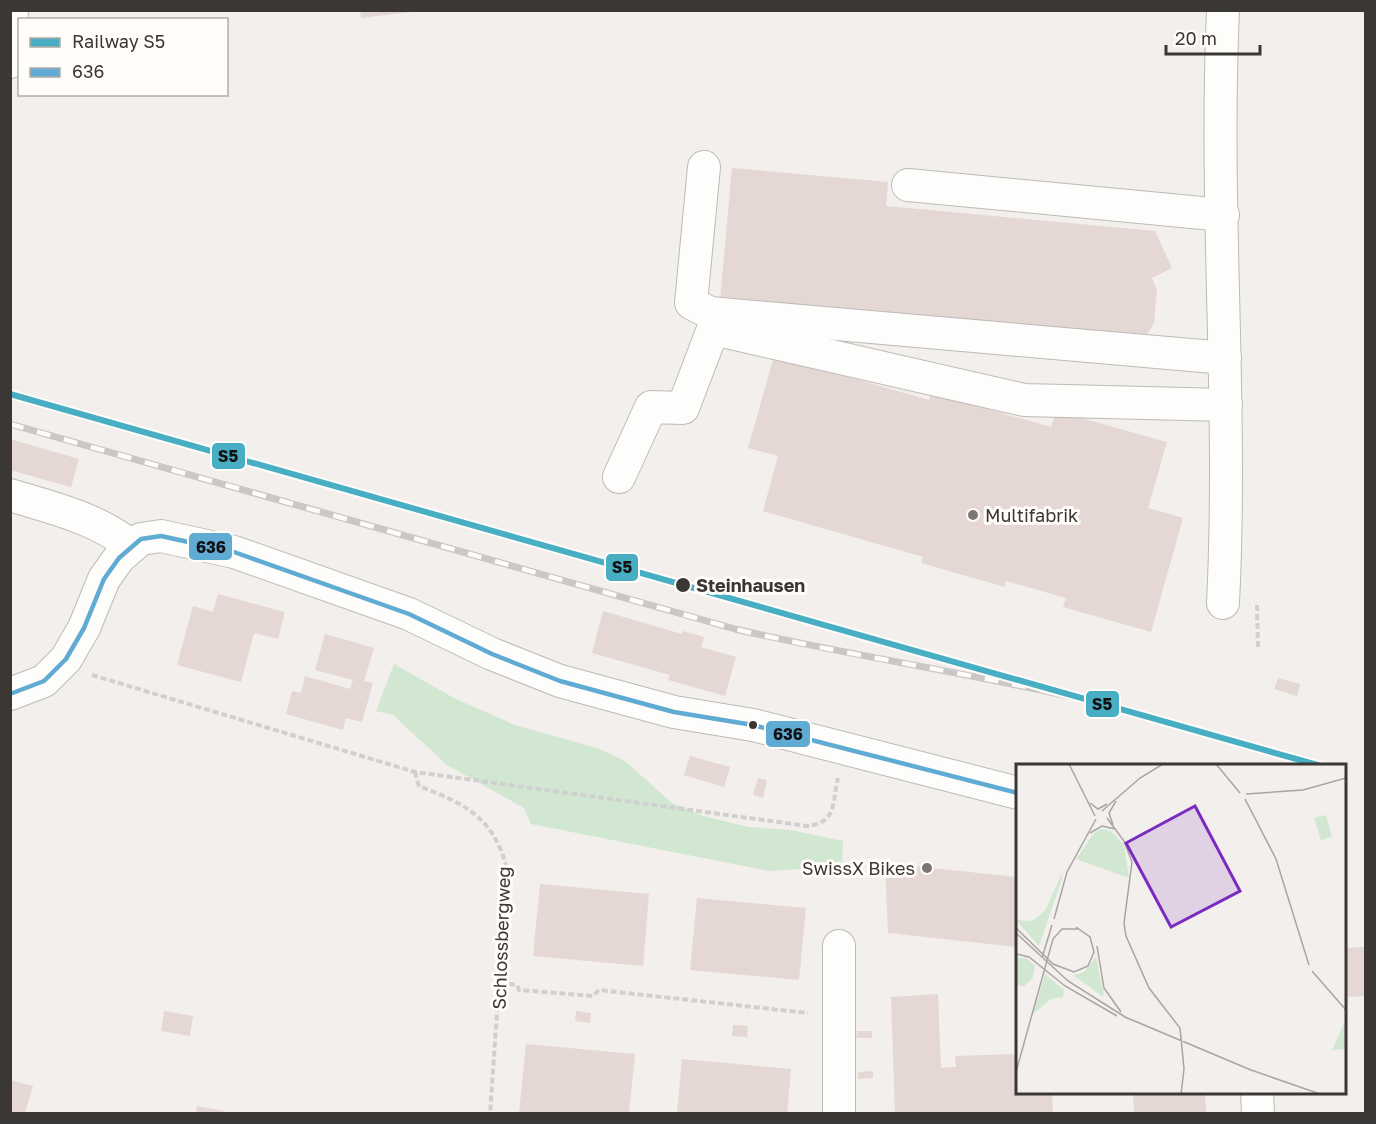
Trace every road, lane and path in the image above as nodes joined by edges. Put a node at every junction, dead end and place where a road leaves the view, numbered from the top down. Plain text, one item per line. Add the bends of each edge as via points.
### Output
1 (1223, 10) edge
2 (11, 11) edge
3 (10, 62) edge
4 (704, 167) dead end
5 (908, 185) dead end
6 (1223, 215) junction
7 (1225, 358) junction
8 (1226, 405) junction
9 (619, 477) dead end
10 (10, 495) edge
11 (131, 546) junction
12 (1223, 603) dead end
13 (66, 659) junction
14 (10, 694) edge
15 (846, 748) junction
16 (415, 772) junction
17 (1016, 793) edge
18 (839, 946) dead end
19 (500, 983) junction
20 (839, 1016) junction
21 (1257, 1094) edge
22 (490, 1113) edge
23 (839, 1113) edge
24 (1258, 1113) edge

1 - 6 street
2 - 3 street
4 - 7 street via 691,303 710,313
5 - 6 street
6 - 7 street
7 - 8 street
8 - 9 street via 1024,400 713,329 682,408 651,407
8 - 12 street via 1228,513
10 - 11 street via 114,532
11 - 13 street via 104,579
11 - 15 street via 141,539 161,536 234,552 409,614 560,681 674,712 753,725
13 - 14 street via 44,681
13 - 16 path via 85,673
15 - 16 path via 830,818 822,825 807,826
15 - 17 street
16 - 19 path, Schlossbergweg via 419,786 468,808 490,827 503,853 507,869
18 - 20 street
19 - 20 path via 517,984 519,990 593,996 599,990
19 - 22 path, Schlossbergweg
20 - 23 street
21 - 24 street

